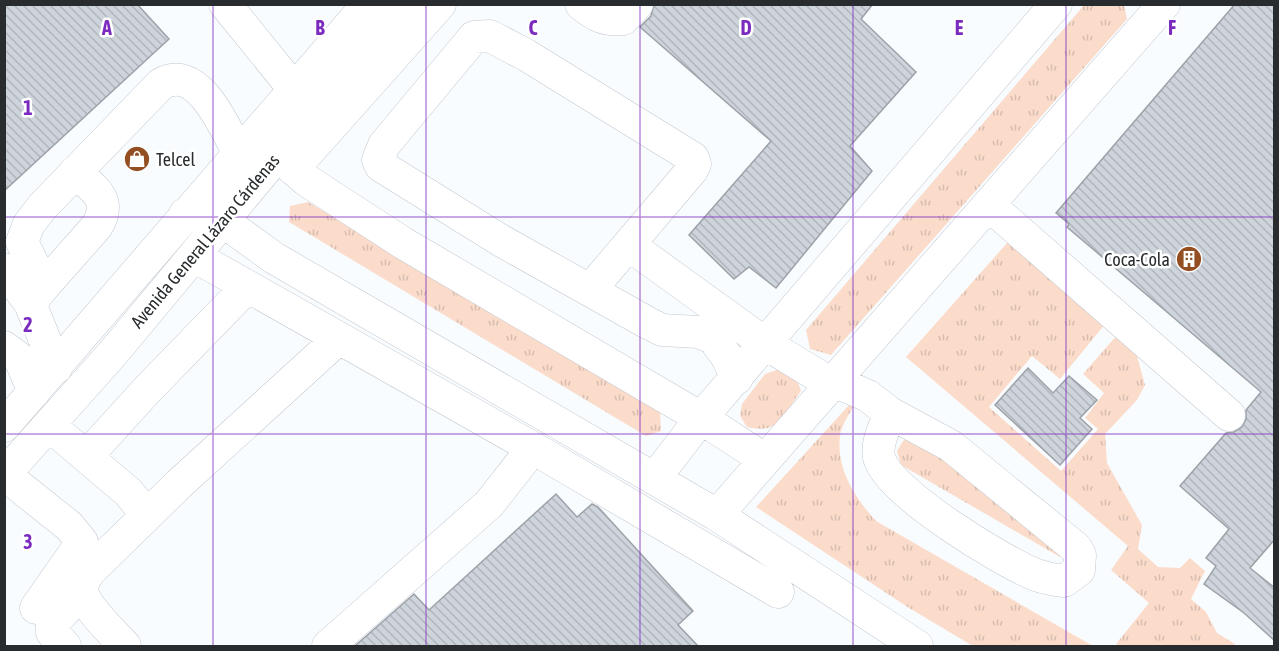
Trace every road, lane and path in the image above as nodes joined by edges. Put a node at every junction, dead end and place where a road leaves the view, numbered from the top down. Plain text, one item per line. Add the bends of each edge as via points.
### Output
1 (225, 4) edge
2 (403, 4) edge
3 (440, 4) edge
4 (581, 4) edge
5 (637, 4) edge
6 (1056, 4) edge
7 (1156, 7) edge
8 (359, 15) edge
9 (303, 100) junction
10 (238, 152) junction
11 (285, 162) junction
12 (75, 172) junction
13 (989, 205) junction
14 (186, 214) junction
15 (223, 221) junction
16 (629, 245) junction
17 (194, 256) junction
18 (4, 269) edge
19 (247, 287) junction
20 (590, 290) junction
21 (37, 294) junction
22 (709, 321) junction
23 (80, 339) junction
24 (338, 339) junction
25 (766, 344) junction
26 (4, 347) edge
27 (113, 353) junction
28 (56, 368) junction
29 (737, 378) junction
30 (831, 383) junction
31 (146, 391) junction
32 (34, 392) junction
33 (891, 413) junction
34 (1229, 415) dead end
35 (701, 418) junction
36 (50, 425) junction
37 (4, 426) edge
38 (534, 448) junction
39 (87, 456) junction
40 (764, 459) junction
41 (5, 475) edge
42 (655, 478) junction
43 (147, 515) junction
44 (717, 515) junction
45 (82, 592) junction
46 (778, 592) dead end
47 (36, 608) dead end
48 (65, 646) edge
49 (125, 646) edge
50 (328, 646) edge
51 (917, 646) edge

1 - 9 street
2 - 9 street, Avenida General Lázaro Cárdenas
3 - 11 street
4 - 5 street via 610,20 623,19
6 - 25 street
7 - 13 street
8 - 9 street via 359,31
9 - 10 street, Avenida General Lázaro Cárdenas
9 - 11 street, Avenida General Lázaro Cárdenas
10 - 11 street
10 - 12 street via 212,103 190,84 175,79 161,84
10 - 14 street, Avenida General Lázaro Cárdenas
11 - 15 street, Avenida General Lázaro Cárdenas
11 - 35 street via 403,243
12 - 21 street via 24,233 24,250
12 - 21 street via 102,199 104,215
13 - 30 street
13 - 34 street
14 - 15 street
14 - 23 street, Avenida General Lázaro Cárdenas
15 - 17 street, Avenida General Lázaro Cárdenas
15 - 42 street via 274,258
16 - 20 street
16 - 20 street via 692,170 693,158 526,55 490,36 474,37 384,145 378,160 389,173
16 - 22 street
17 - 19 street
17 - 27 street, Avenida General Lázaro Cárdenas
18 - 21 street
19 - 24 street
19 - 31 street
20 - 22 street via 662,330
21 - 28 street
22 - 25 street
22 - 29 street
23 - 27 street
23 - 28 street, Avenida General Lázaro Cárdenas
24 - 38 street
24 - 43 street
25 - 29 street
25 - 30 street
26 - 32 street via 20,359
27 - 31 street
27 - 36 street, Avenida General Lázaro Cárdenas
28 - 32 street, Avenida General Lázaro Cárdenas
29 - 35 street
30 - 33 street via 868,396
30 - 40 street
31 - 39 street
32 - 37 street, Avenida General Lázaro Cárdenas
33 - 33 street via 951,446 1064,537 1080,555 1079,570 1064,581 1037,575 969,536 905,492 887,475 879,457 879,440
35 - 40 street
35 - 42 street
36 - 39 street
36 - 41 street, Avenida General Lázaro Cárdenas
38 - 46 street
38 - 50 street via 489,504
39 - 43 street via 128,492
40 - 44 street
41 - 47 street via 69,526 81,542
42 - 44 street
43 - 45 street via 89,572
44 - 51 street
45 - 48 street via 52,624 52,632
45 - 49 street

